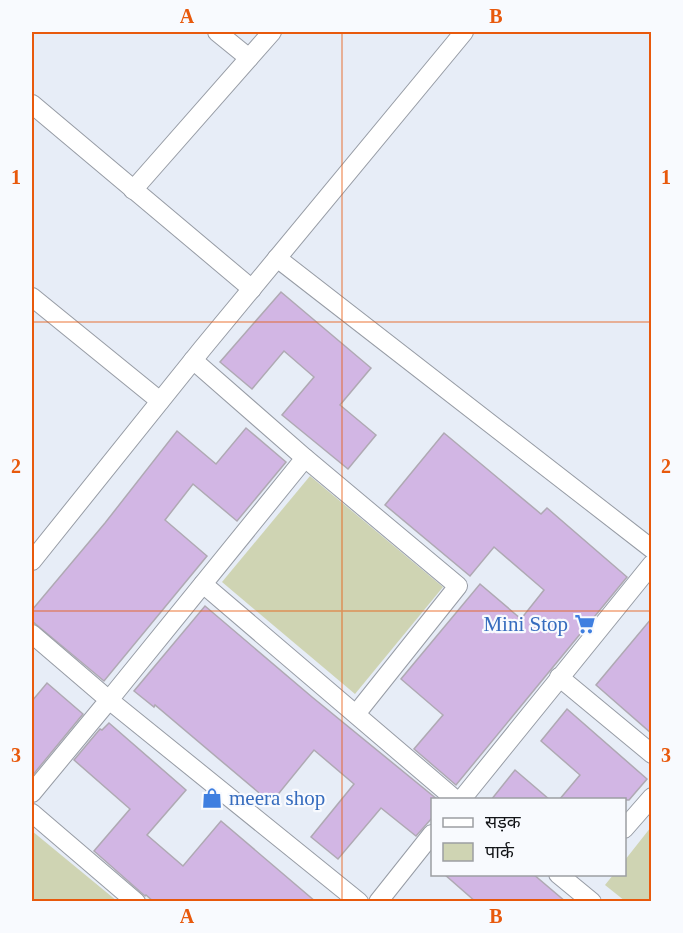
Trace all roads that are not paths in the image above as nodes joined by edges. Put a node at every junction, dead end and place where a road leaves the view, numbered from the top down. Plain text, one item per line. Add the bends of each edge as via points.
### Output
1 (217, 32) edge
2 (272, 32) edge
3 (454, 35) edge
4 (249, 58) junction
5 (32, 104) edge
6 (133, 190) junction
7 (277, 258) junction
8 (252, 290) junction
9 (32, 297) edge
10 (193, 360) junction
11 (160, 401) junction
12 (305, 458) junction
13 (651, 549) edge
14 (33, 557) edge
15 (651, 564) edge
16 (203, 584) junction
17 (32, 634) edge
18 (560, 678) junction
19 (109, 700) junction
20 (356, 714) junction
21 (651, 754) edge
22 (32, 792) edge
23 (651, 797) edge
24 (459, 798) edge
25 (461, 798) edge
26 (32, 813) edge
27 (626, 827) edge
28 (431, 835) edge
29 (564, 876) edge
30 (580, 881) edge
31 (136, 902) edge
32 (358, 902) edge
33 (378, 902) edge
34 (592, 902) edge

1 - 4 street
2 - 4 street
3 - 7 street
4 - 6 street
5 - 6 street
6 - 8 street
7 - 8 street
7 - 13 street
8 - 10 street
9 - 11 street
10 - 11 street
10 - 12 street
11 - 14 street
12 - 16 street
12 - 20 street via 458,586
15 - 18 street
16 - 19 street
16 - 20 street
17 - 19 street
18 - 21 street
18 - 25 street
19 - 22 street
19 - 32 street
20 - 24 street
23 - 27 street
26 - 31 street
28 - 33 street
29 - 30 street
30 - 34 street

